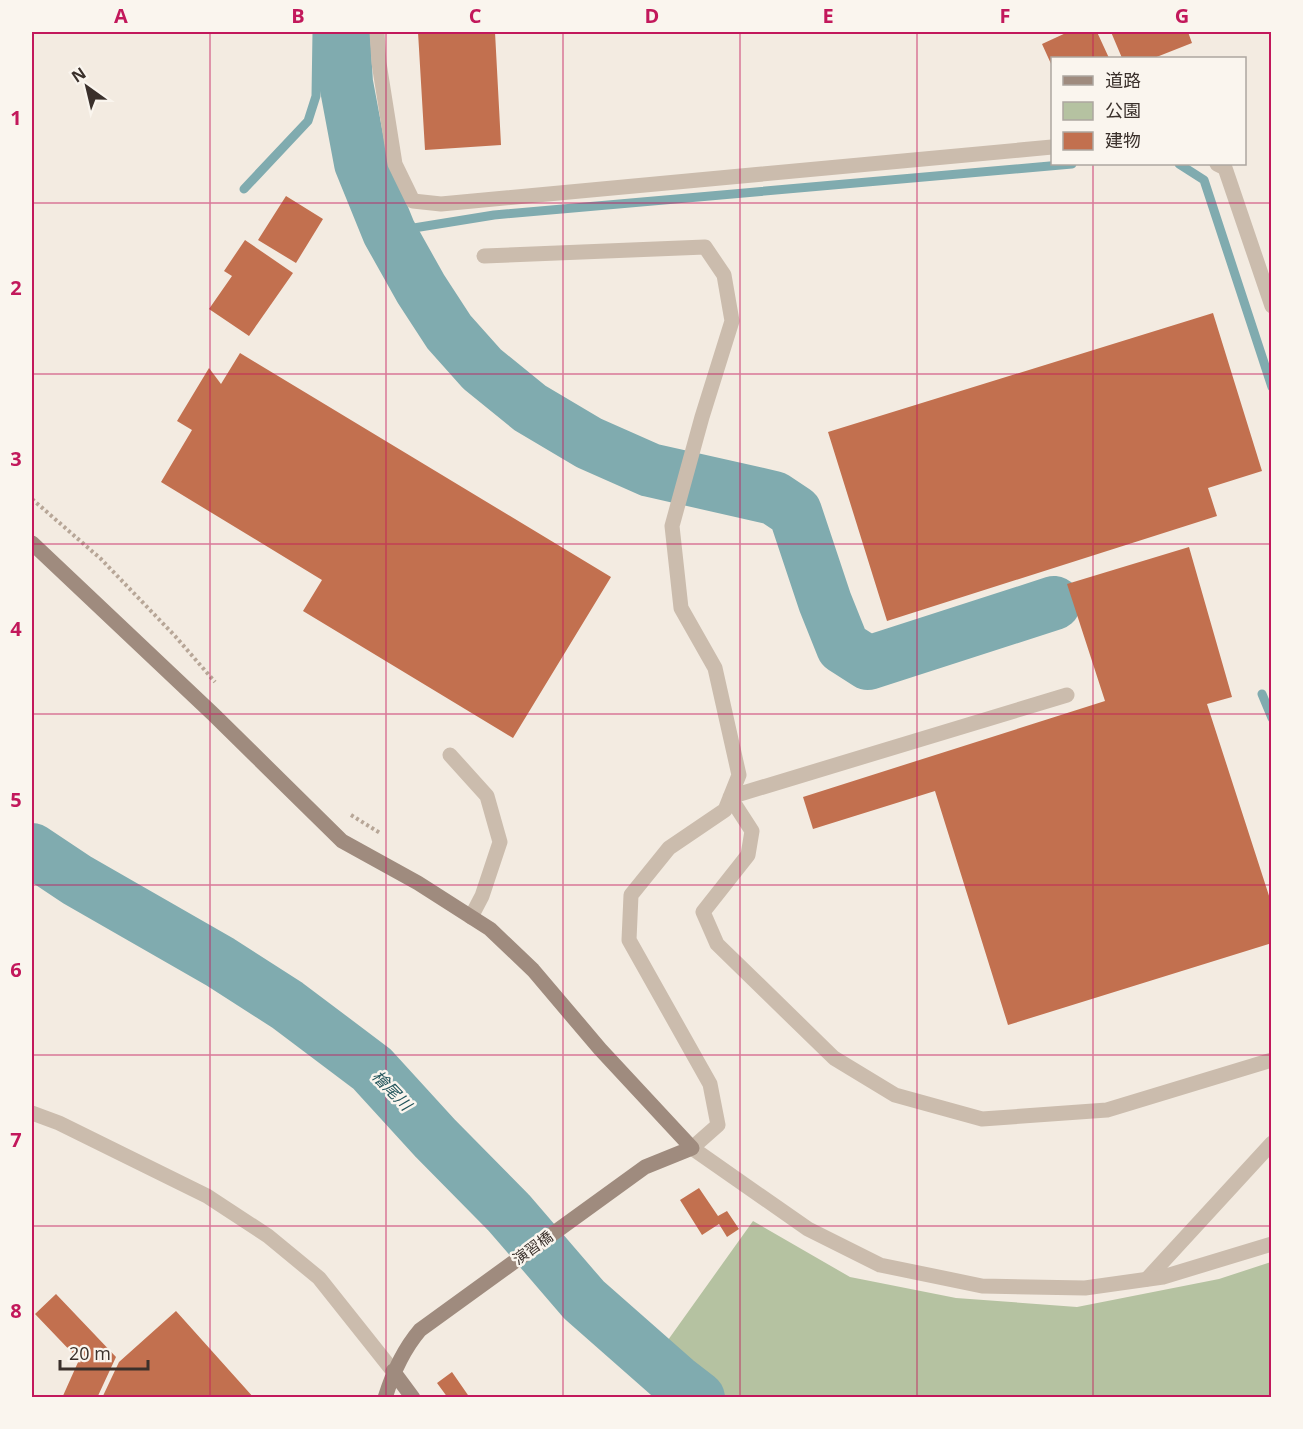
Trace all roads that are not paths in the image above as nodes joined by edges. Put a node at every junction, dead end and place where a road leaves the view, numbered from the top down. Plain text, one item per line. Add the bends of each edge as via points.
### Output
1 (377, 32) edge
2 (1051, 147) edge
3 (1219, 165) edge
4 (484, 256) dead end
5 (1272, 306) edge
6 (32, 543) edge
7 (1067, 695) dead end
8 (450, 755) dead end
9 (730, 797) junction
10 (471, 917) junction
11 (1272, 1060) edge
12 (32, 1113) edge
13 (1272, 1143) edge
14 (692, 1148) junction
15 (1272, 1244) edge
16 (1147, 1279) junction
17 (393, 1371) junction
18 (385, 1398) edge
19 (413, 1398) edge

1 - 2 street via 395,164 413,201 441,204
3 - 5 street via 1225,168
4 - 9 street via 705,247 724,275 732,321 672,526 681,608 715,668 739,775
6 - 10 street via 342,841
7 - 9 street
8 - 10 street via 487,796 500,842
9 - 11 street via 752,831 748,855 703,912 717,944 834,1058 895,1095 982,1119 1107,1110
9 - 14 street via 724,810 669,848 631,895 629,940 710,1084 718,1125
10 - 14 street via 490,929 533,970
12 - 17 street via 207,1196 268,1236 319,1278
13 - 16 street
14 - 16 street via 808,1229 880,1265 982,1286 1085,1288
14 - 17 street, 演習橋 via 645,1167 420,1330
15 - 16 street
17 - 18 street, 演習橋
17 - 19 street

